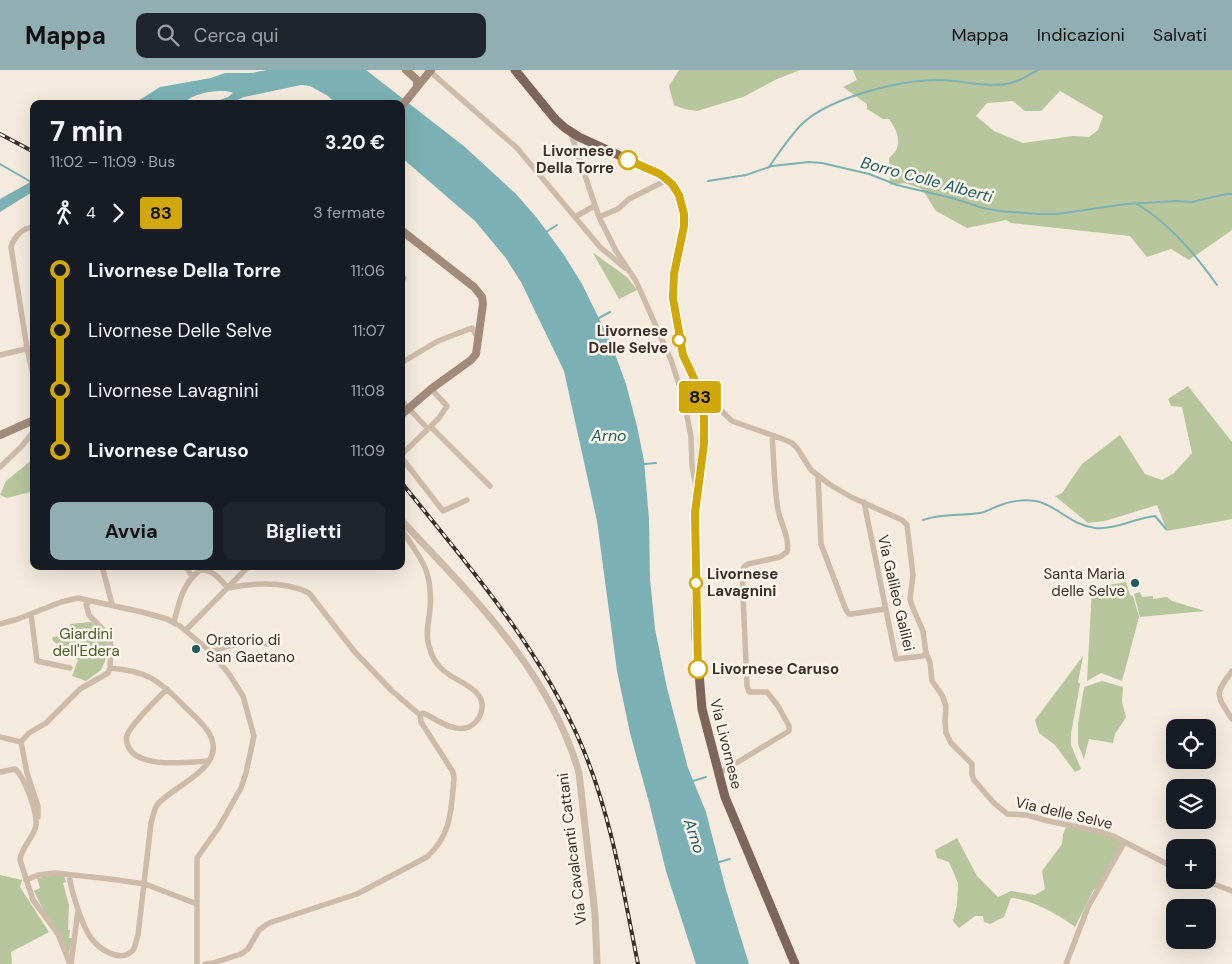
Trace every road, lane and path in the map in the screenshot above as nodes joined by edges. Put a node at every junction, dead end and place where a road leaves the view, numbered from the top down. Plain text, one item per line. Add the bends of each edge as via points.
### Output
1 (406, 70) edge
2 (514, 70) edge
3 (432, 73) edge
4 (417, 87) junction
5 (405, 102) edge
6 (570, 132) junction
7 (667, 180) junction
8 (594, 206) junction
9 (575, 217) junction
10 (599, 217) junction
11 (30, 226) edge
12 (405, 233) edge
13 (631, 273) junction
14 (478, 338) junction
15 (30, 348) edge
16 (0, 355) edge
17 (405, 361) edge
18 (431, 389) junction
19 (699, 389) junction
20 (405, 404) edge
21 (409, 408) junction
22 (405, 411) edge
23 (30, 422) edge
24 (429, 428) junction
25 (0, 435) edge
26 (772, 435) junction
27 (30, 436) edge
28 (405, 452) edge
29 (405, 461) edge
30 (0, 467) edge
31 (818, 476) junction
32 (490, 486) dead end
33 (697, 493) junction
34 (467, 500) dead end
35 (864, 502) junction
36 (405, 524) edge
37 (405, 535) edge
38 (103, 570) edge
39 (188, 570) edge
40 (201, 570) edge
41 (205, 570) edge
42 (245, 570) edge
43 (192, 576) junction
44 (228, 588) junction
45 (91, 601) junction
46 (112, 604) junction
47 (884, 609) junction
48 (31, 614) junction
49 (0, 624) edge
50 (179, 625) junction
51 (270, 644) dead end
52 (211, 652) junction
53 (926, 653) junction
54 (70, 668) dead end
55 (110, 668) junction
56 (1232, 671) edge
57 (167, 689) junction
58 (420, 715) junction
59 (1232, 719) edge
60 (0, 737) edge
61 (20, 742) junction
62 (209, 761) junction
63 (0, 772) edge
64 (718, 774) junction
65 (36, 820) junction
66 (1124, 843) junction
67 (1166, 864) edge
68 (69, 876) junction
69 (26, 880) junction
70 (145, 884) junction
71 (1216, 885) edge
72 (1232, 891) edge
73 (197, 904) junction
74 (79, 909) junction
75 (71, 964) edge
76 (196, 964) edge
77 (205, 964) edge
78 (597, 964) edge
79 (795, 964) edge
80 (1066, 964) edge

1 - 4 main road via 417,80
2 - 6 main road, Via Livornese
3 - 4 main road
3 - 9 street via 517,148
4 - 5 main road
6 - 7 main road, Via Livornese
6 - 8 street
7 - 10 street
7 - 19 main road, Via Livornese via 679,195 684,214 674,274 677,326 683,355
8 - 9 street
8 - 10 street
9 - 13 street via 600,247
10 - 13 street
11 - 15 street via 17,235 11,247
12 - 14 main road via 480,293 483,304
13 - 33 street via 666,346 684,400
14 - 17 street via 472,328 438,341
14 - 18 main road via 476,354 471,360
15 - 16 street
18 - 21 main road
18 - 24 street via 447,406
19 - 26 street, Via delle Selve via 732,421
19 - 33 main road, Via Livornese via 704,444
20 - 21 street
21 - 22 main road
21 - 24 street
23 - 25 main road
24 - 28 street
24 - 32 street
26 - 31 street, Via delle Selve via 798,448 807,465
26 - 64 street via 776,497 788,545 787,552 748,564 742,572 747,686 749,692 767,692 771,696 789,731
27 - 30 street
29 - 34 street via 443,511
31 - 35 street, Via delle Selve
31 - 47 street via 821,544 846,610 852,614
33 - 64 main road, Via Livornese via 698,682
35 - 47 street, Via Galileo Galilei
35 - 53 street, Via delle Selve via 907,524 913,575 910,599 923,631
36 - 78 street, Via Cavalcanti Cattani via 485,610 516,650 556,716 573,752 579,773 595,914
37 - 58 street via 426,567 431,586 427,638 435,660 447,674 479,693 483,708 476,722 463,729
38 - 46 street
39 - 43 street
40 - 43 street
41 - 44 street via 215,574
42 - 44 street
43 - 50 street via 183,590
44 - 50 street
44 - 58 street via 246,584 282,585 309,593 354,652
45 - 46 street
45 - 48 street via 78,598
45 - 55 street via 86,604 89,615 109,636
46 - 50 street
47 - 53 street, Via Galileo Galilei via 896,659
48 - 49 street
48 - 54 street via 37,661
50 - 52 street
51 - 52 street via 251,642
52 - 73 street via 243,696 254,736 241,788 199,854
53 - 66 street, Via delle Selve via 932,681 946,706 949,740 970,761 974,780 993,802 1007,814 1027,815 1098,831
55 - 57 street via 150,676
55 - 61 street via 108,673 80,689 46,723
56 - 59 street via 1218,692
57 - 62 street via 210,736 213,751
57 - 62 street via 127,734 127,745 133,755 144,760
58 - 77 street via 454,778 449,823 436,849 357,894 270,923 259,930 248,949 241,954
60 - 61 street
61 - 65 street via 38,806
62 - 70 street via 155,808
63 - 65 street via 18,771
64 - 79 main road, Via Livornese
65 - 69 street via 36,826 20,854
66 - 67 street, Via delle Selve
66 - 80 street via 1088,907
68 - 69 street via 55,873
68 - 70 street
68 - 74 street
69 - 75 street via 33,900 58,934
70 - 73 street
70 - 74 street via 138,935 129,954 111,954 96,943
71 - 72 street
73 - 76 street
74 - 75 street

